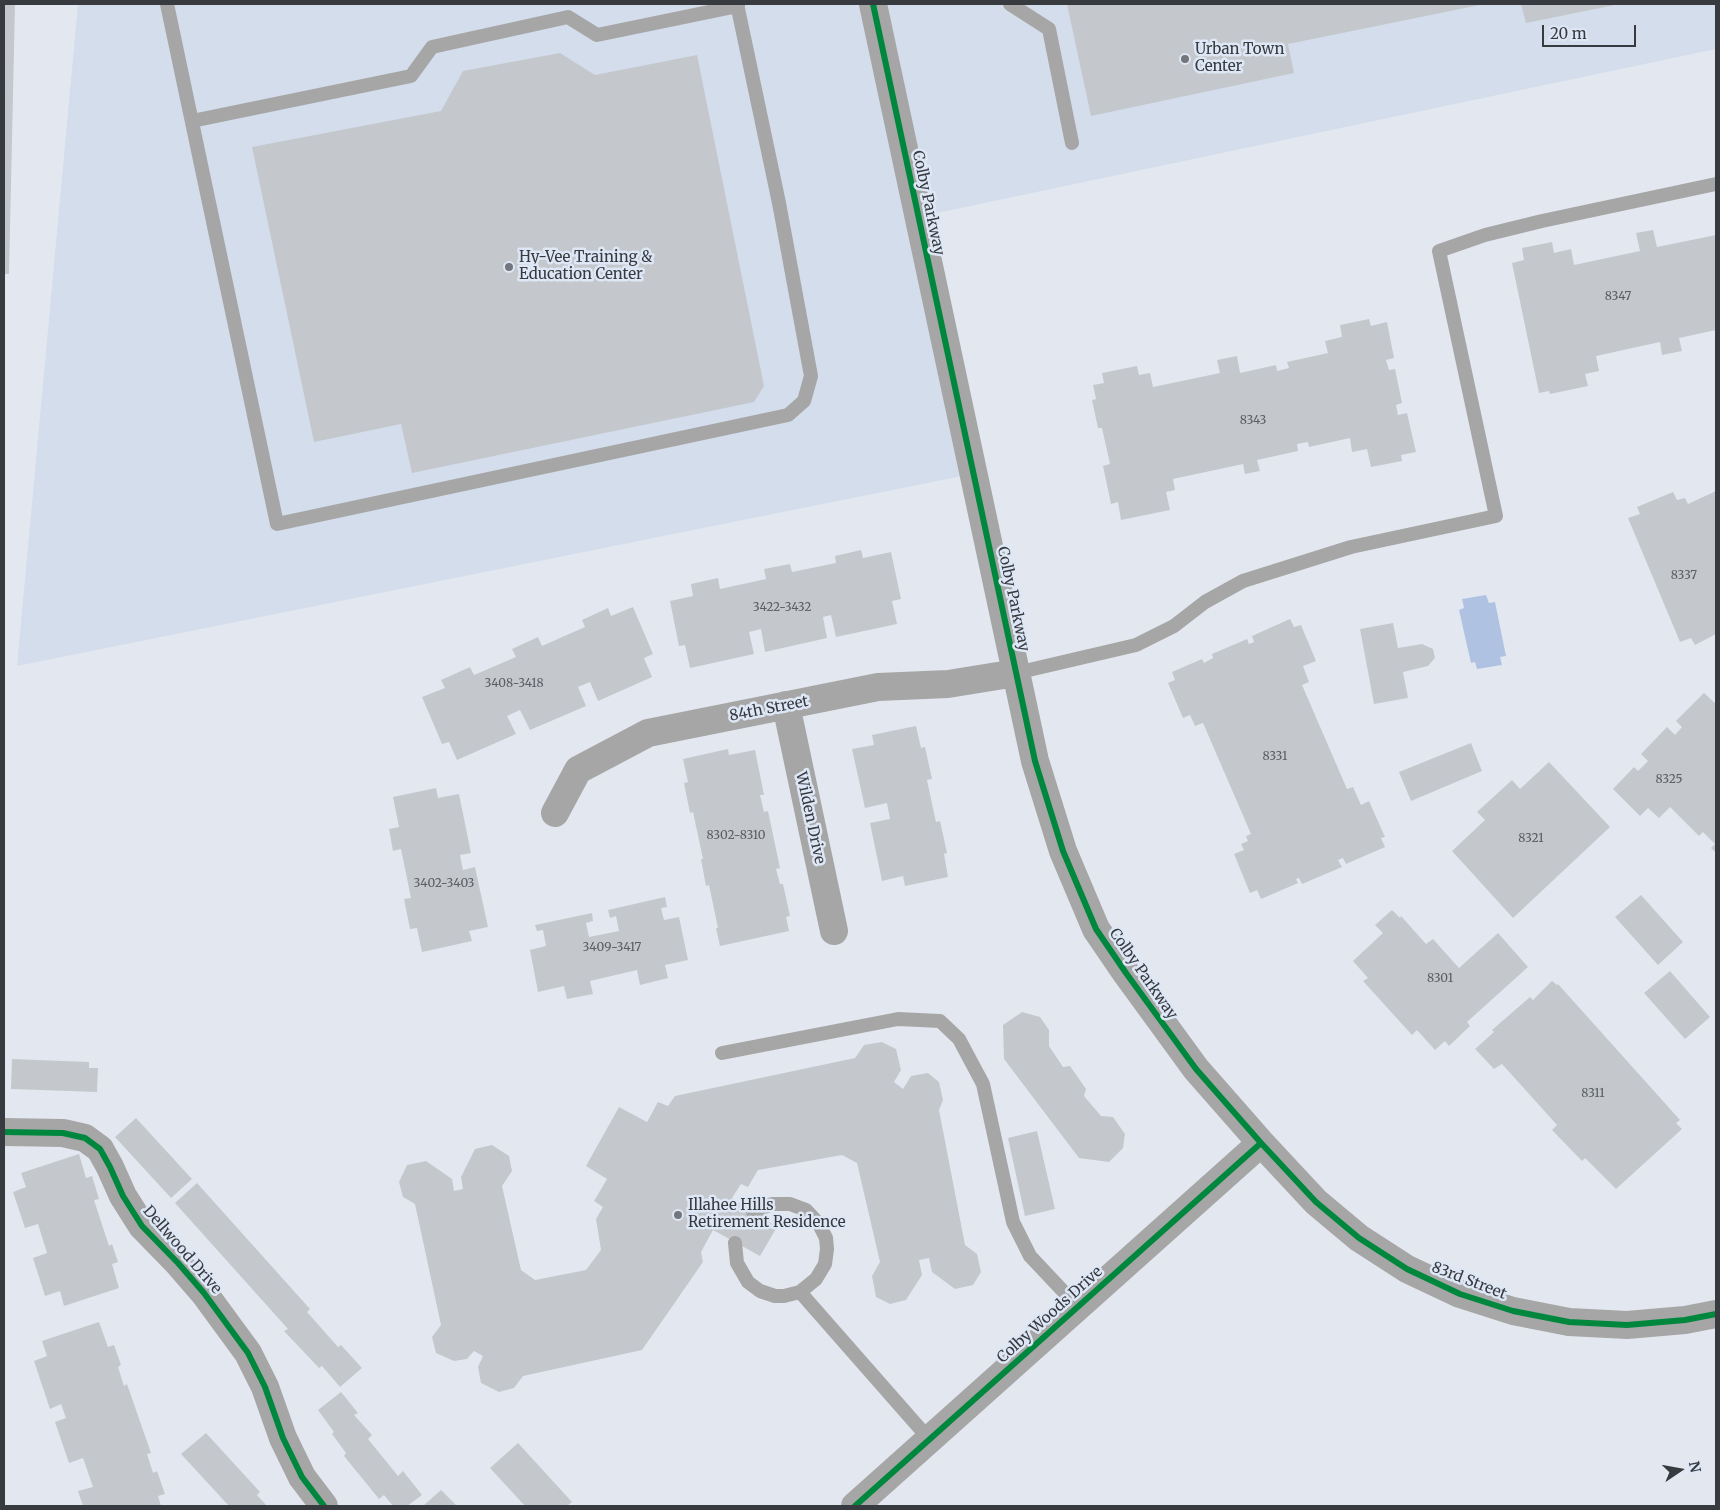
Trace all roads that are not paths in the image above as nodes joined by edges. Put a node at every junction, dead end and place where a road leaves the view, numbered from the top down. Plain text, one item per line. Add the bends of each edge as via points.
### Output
1 (167, 4) edge
2 (873, 4) edge
3 (1010, 4) edge
4 (738, 5) edge
5 (192, 121) junction
6 (1072, 143) dead end
7 (1716, 184) edge
8 (1016, 673) junction
9 (786, 705) junction
10 (554, 813) dead end
11 (834, 931) dead end
12 (722, 1053) dead end
13 (4, 1132) edge
14 (1261, 1143) junction
15 (753, 1212) dead end
16 (735, 1243) dead end
17 (800, 1292) junction
18 (1078, 1307) junction
19 (1716, 1314) edge
20 (930, 1440) junction
21 (324, 1506) edge
22 (855, 1506) edge

1 - 5 lane
2 - 8 street, Colby Parkway
3 - 6 lane via 1049,28
4 - 5 lane via 597,35 568,17 432,47 411,76
4 - 5 lane via 811,376 804,401 788,415 277,524
7 - 8 lane via 1542,221 1439,251 1496,516 1351,547 1252,578 1205,602 1174,626 1136,644
8 - 9 street, 84th Street via 948,684 878,687
8 - 14 street, Colby Parkway via 1035,761 1060,842 1096,929 1196,1069
9 - 10 street, 84th Street via 648,733 578,770
9 - 11 street, Wilden Drive
12 - 18 lane via 898,1018 940,1022 960,1038 983,1084 1013,1222 1030,1256
13 - 21 street, Dellwood Drive via 63,1133 85,1138 100,1149 142,1226 204,1293 248,1353 302,1477
14 - 18 street, Colby Woods Drive
14 - 19 street, 83rd Street via 1316,1202 1359,1238 1407,1269 1460,1294 1513,1311 1569,1322 1627,1325
15 - 17 lane via 772,1204 790,1204 806,1210 819,1224 826,1238 825,1264 816,1279
16 - 17 lane via 737,1263 748,1282 775,1296
17 - 20 lane
18 - 20 street, Colby Woods Drive
20 - 22 street, Colby Woods Drive

